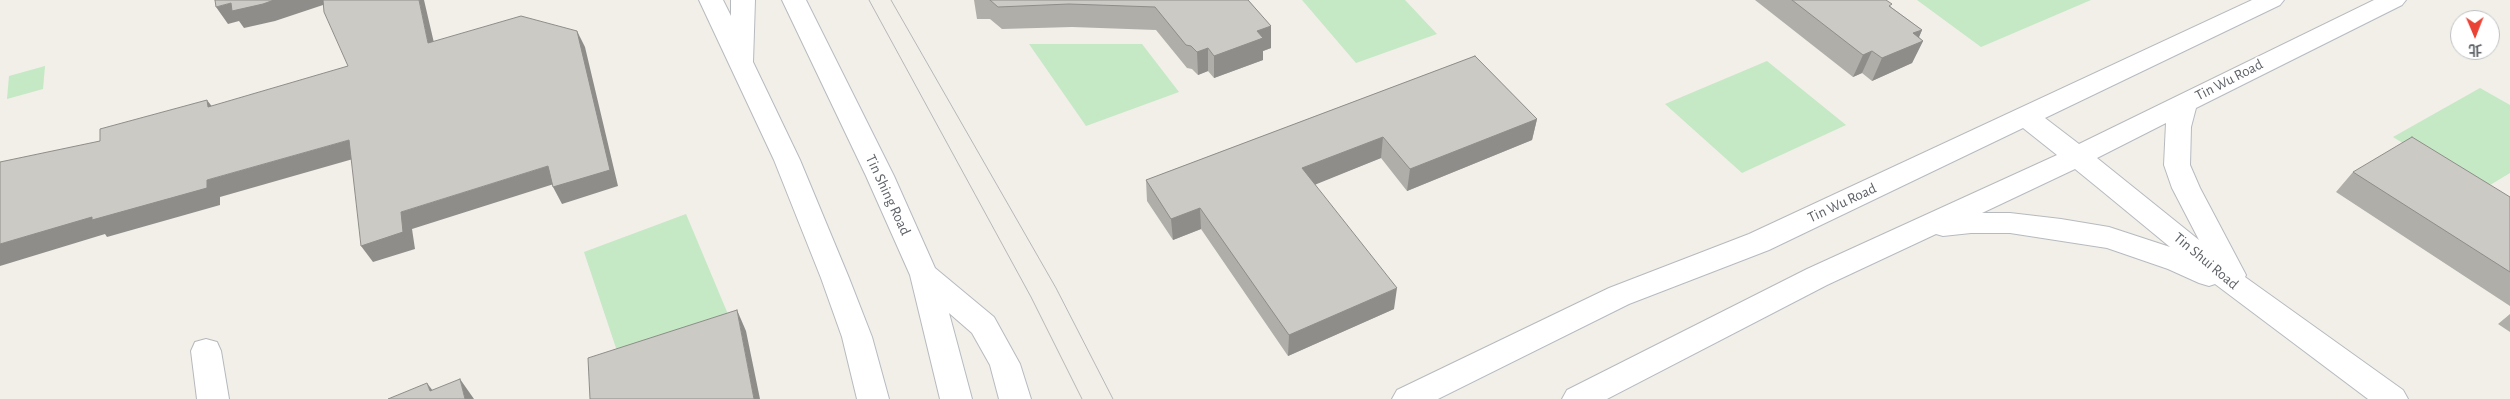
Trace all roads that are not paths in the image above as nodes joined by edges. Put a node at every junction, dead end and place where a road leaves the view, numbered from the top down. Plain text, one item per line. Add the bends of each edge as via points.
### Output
1 (711, 0) edge
2 (743, 0) edge
3 (794, 0) edge
4 (2272, 0) edge
5 (2394, 0) edge
6 (742, 66) junction
7 (2185, 102) junction
8 (2025, 116) junction
9 (2077, 157) junction
10 (1923, 228) junction
11 (924, 275) junction
12 (2240, 290) junction
13 (206, 351) dead end
14 (213, 399) edge
15 (873, 399) edge
16 (956, 399) edge
17 (1014, 399) edge
18 (1408, 399) edge
19 (1578, 399) edge
20 (2392, 399) edge

1 - 6 main road
2 - 6 main road
3 - 11 main road, Tin Shing Road via 880,176
4 - 8 main road, Tin Wu Road
5 - 7 main road, Tin Wu Road
6 - 15 main road via 787,160 835,278 857,337
7 - 9 main road, Tin Wu Road
7 - 12 main road via 2178,127 2177,165 2194,205
8 - 9 main road, Tin Shui Road
8 - 18 main road, Tin Wu Road via 1759,242 1619,296
9 - 10 main road, Tin Wu Road
9 - 12 main road, Tin Shui Road
10 - 12 main road via 2010,223 2109,238 2178,261
10 - 19 main road, Tin Wu Road via 1817,277
11 - 16 main road, Tin Shing Road
11 - 17 main road via 983,325 1005,364
12 - 20 main road, Tin Shui Road
13 - 14 main road

